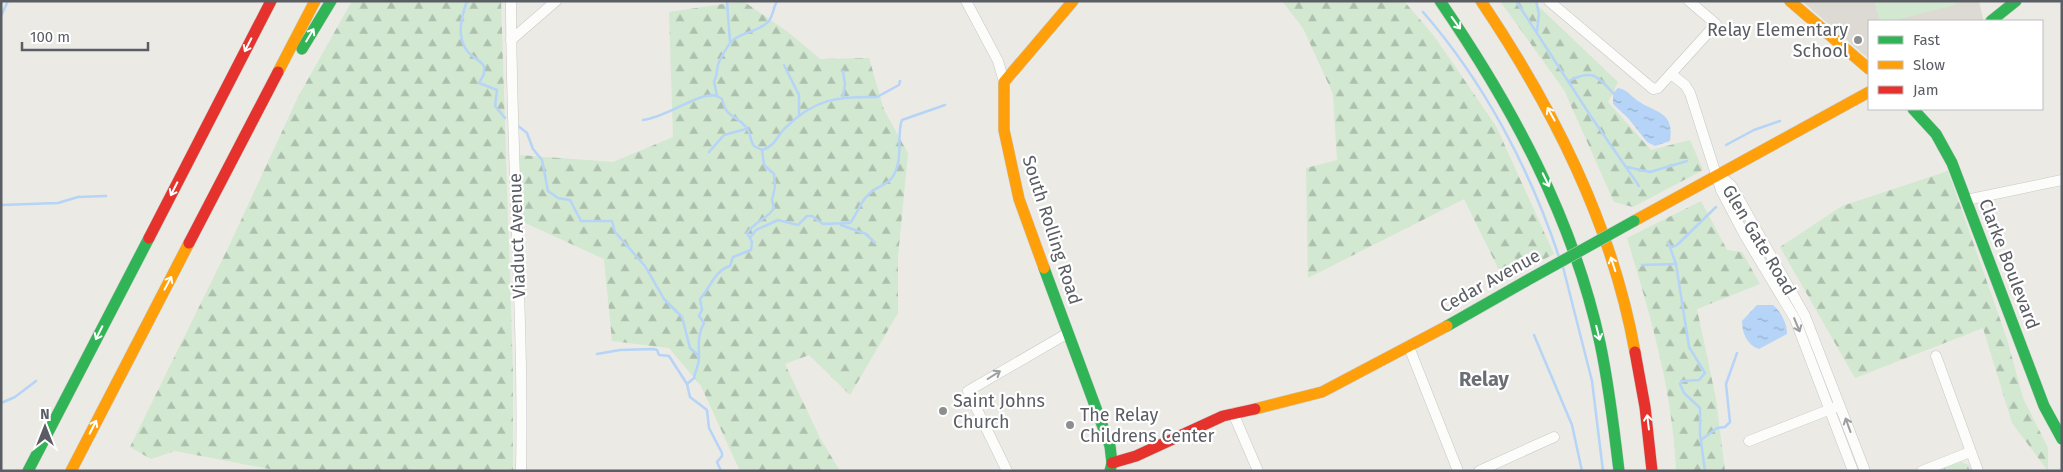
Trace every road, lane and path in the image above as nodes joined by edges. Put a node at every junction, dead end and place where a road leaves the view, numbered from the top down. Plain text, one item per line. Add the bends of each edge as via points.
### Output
1 (271, 1) edge
2 (315, 1) edge
3 (331, 1) edge
4 (511, 1) edge
5 (556, 1) edge
6 (966, 1) edge
7 (1073, 1) edge
8 (1440, 1) edge
9 (1481, 1) edge
10 (1549, 1) edge
11 (1689, 1) edge
12 (1790, 1) edge
13 (2016, 1) edge
14 (1992, 20) edge
15 (511, 40) junction
16 (1868, 68) edge
17 (1671, 74) junction
18 (1004, 82) junction
19 (1868, 93) edge
20 (1914, 110) edge
21 (238, 150) junction
22 (1718, 174) junction
23 (2062, 180) edge
24 (1966, 200) junction
25 (1068, 333) junction
26 (1409, 347) junction
27 (1936, 356) dead end
28 (1841, 405) junction
29 (1830, 409) junction
30 (1233, 412) junction
31 (1554, 437) dead end
32 (2062, 439) edge
33 (1749, 441) dead end
34 (1970, 452) junction
35 (1114, 468) edge
36 (28, 471) edge
37 (71, 471) edge
38 (521, 471) edge
39 (1006, 471) edge
40 (1258, 471) edge
41 (1458, 471) edge
42 (1479, 471) edge
43 (1619, 471) edge
44 (1652, 471) edge
45 (1853, 471) edge
46 (1865, 471) edge
47 (1922, 471) edge
48 (1978, 471) edge

1 -> 36 main road
2 - 21 main road
21 -> 3 main road
4 - 15 street, Viaduct Avenue
5 - 15 street
6 - 18 street, South Rolling Road via 998,61
7 - 18 main road
8 -> 43 main road via 1500,90 1549,186 1571,239 1602,348
44 -> 9 main road via 1644,392 1634,342 1621,286 1601,226 1558,126 1530,75
10 - 17 street via 1649,87 1658,88
11 - 17 street via 1716,24
12 - 16 main road
13 - 14 main road
15 - 38 street, Viaduct Avenue via 521,331
17 - 22 street via 1690,93
18 - 25 main road, South Rolling Road via 1004,130 1011,169 1032,238
19 - 22 main road, Cedar Avenue
20 - 24 main road, Clarke Boulevard via 1944,147
37 -> 21 main road
22 - 26 main road, Cedar Avenue, bridge
22 - 28 street, Glen Gate Road via 1731,185 1805,316
22 -> 29 street, Glen Gate Road via 1721,190 1744,234 1795,320
23 - 24 street
24 - 32 main road, Clarke Boulevard via 2044,406
25 - 35 main road, South Rolling Road via 1110,446
39 -> 25 street via 968,391
26 - 30 main road, Cedar Avenue via 1322,392
26 - 41 street
27 - 34 street
28 - 29 street
46 -> 28 street, Glen Gate Road
29 - 33 street
29 - 45 street, Glen Gate Road
30 - 35 main road, Cedar Avenue
30 - 40 street
31 - 42 street
34 - 47 street
34 - 48 street

